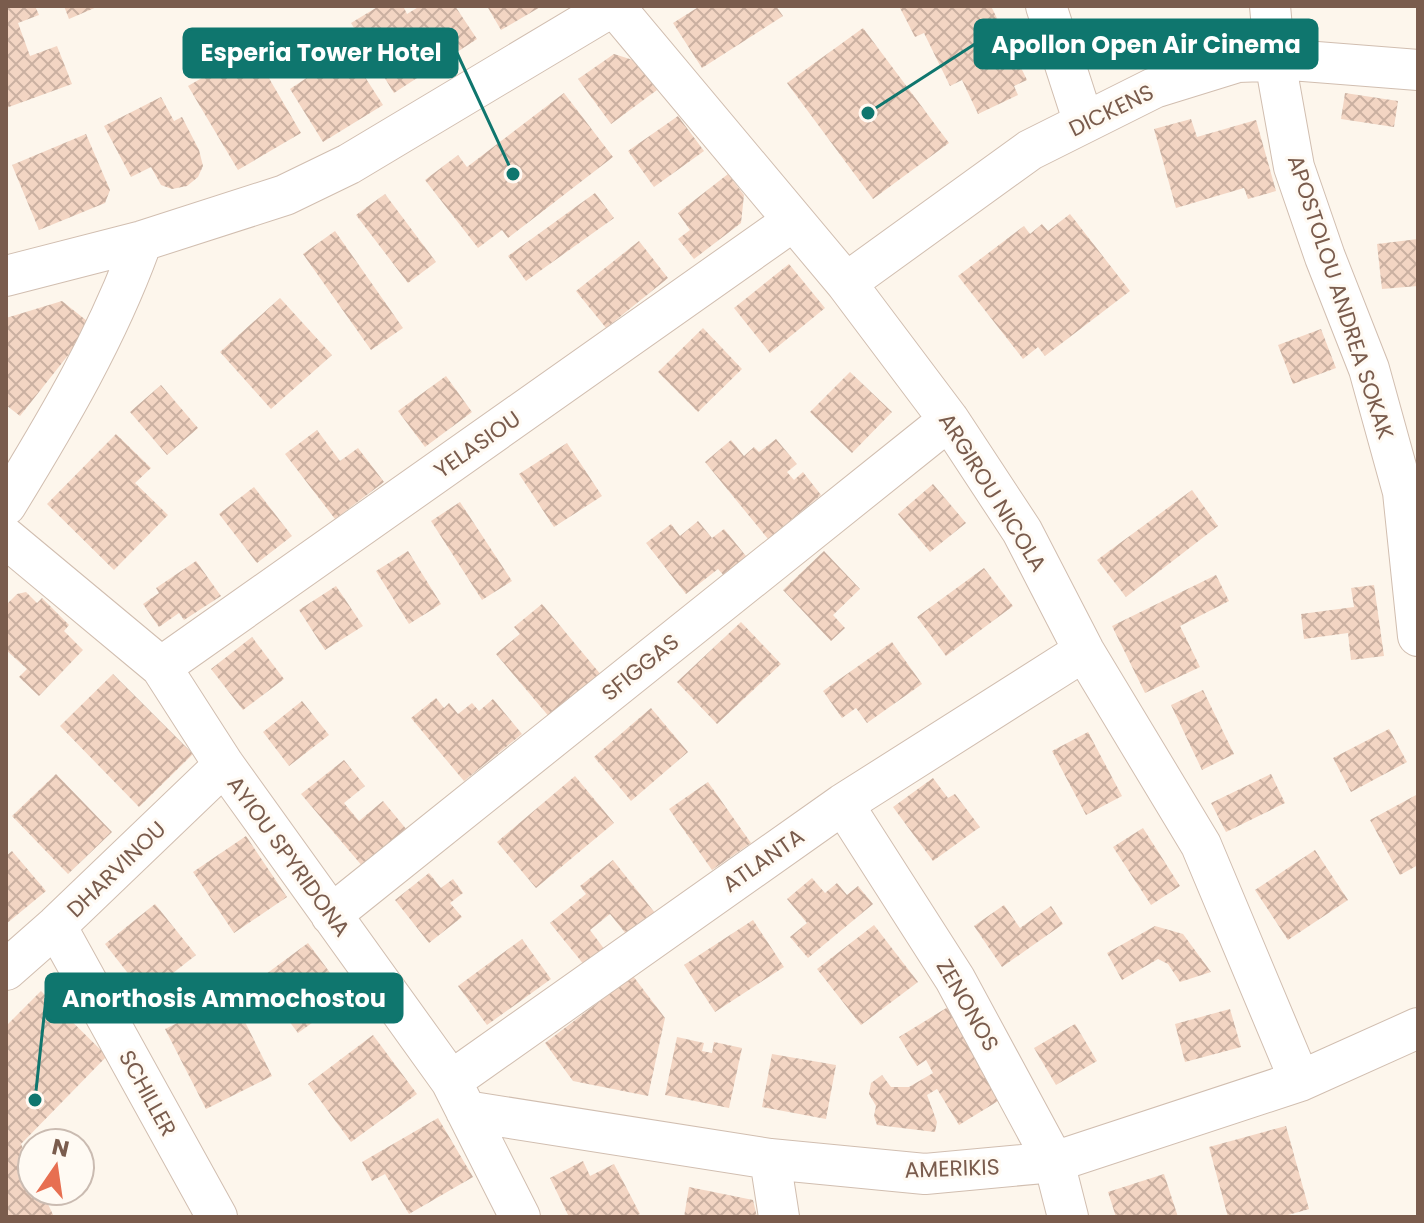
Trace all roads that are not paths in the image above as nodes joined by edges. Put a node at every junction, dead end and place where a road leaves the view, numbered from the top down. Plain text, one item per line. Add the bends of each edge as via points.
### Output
1 (613, 6) edge
2 (1046, 6) edge
3 (1270, 6) edge
4 (1275, 61) junction
5 (1418, 70) edge
6 (1084, 123) junction
7 (793, 221) junction
8 (142, 241) junction
9 (6, 276) edge
10 (846, 283) junction
11 (949, 420) junction
12 (6, 505) edge
13 (6, 538) edge
14 (1418, 636) edge
15 (1084, 651) junction
16 (161, 667) junction
17 (224, 765) junction
18 (843, 804) junction
19 (331, 915) junction
20 (56, 926) junction
21 (6, 970) edge
22 (1418, 1028) edge
23 (1300, 1081) junction
24 (458, 1096) junction
25 (770, 1159) junction
26 (1054, 1162) junction
27 (217, 1217) edge
28 (520, 1217) edge
29 (779, 1217) edge
30 (1068, 1217) edge

1 - 7 street, ARGIROU NICOLA
1 - 8 street via 349,164 285,195
2 - 6 street
3 - 4 street, APOSTOLOU ANDREA SOKAK
4 - 5 street, DICKENS
4 - 6 street, DICKENS via 1238,62 1154,88
4 - 14 street, APOSTOLOU ANDREA SOKAK via 1294,167 1369,369 1403,492
6 - 10 street, DICKENS via 1030,150
7 - 10 street, ARGIROU NICOLA
7 - 16 street, YELASIOU
8 - 9 street
8 - 12 street via 72,397
10 - 11 street, ARGIROU NICOLA
11 - 15 street, ARGIROU NICOLA via 1022,531
11 - 19 street, SFIGGAS
13 - 16 street, AYIOU SPYRIDONA
15 - 18 street, ATLANTA
15 - 23 street, ARGIROU NICOLA via 1201,845
16 - 17 street, AYIOU SPYRIDONA
17 - 19 street, AYIOU SPYRIDONA
17 - 20 street, DHARVINOU
18 - 24 street, ATLANTA
18 - 26 street, ZENONOS via 955,979
19 - 24 street, AYIOU SPYRIDONA
20 - 21 street, DHARVINOU
20 - 27 street, SCHILLER
22 - 23 street, AMERIKIS
23 - 26 street, AMERIKIS
24 - 25 street, AMERIKIS
24 - 28 street, AYIOU SPYRIDONA
25 - 26 street, AMERIKIS via 925,1174
25 - 29 street
26 - 30 street, ZENONOS

